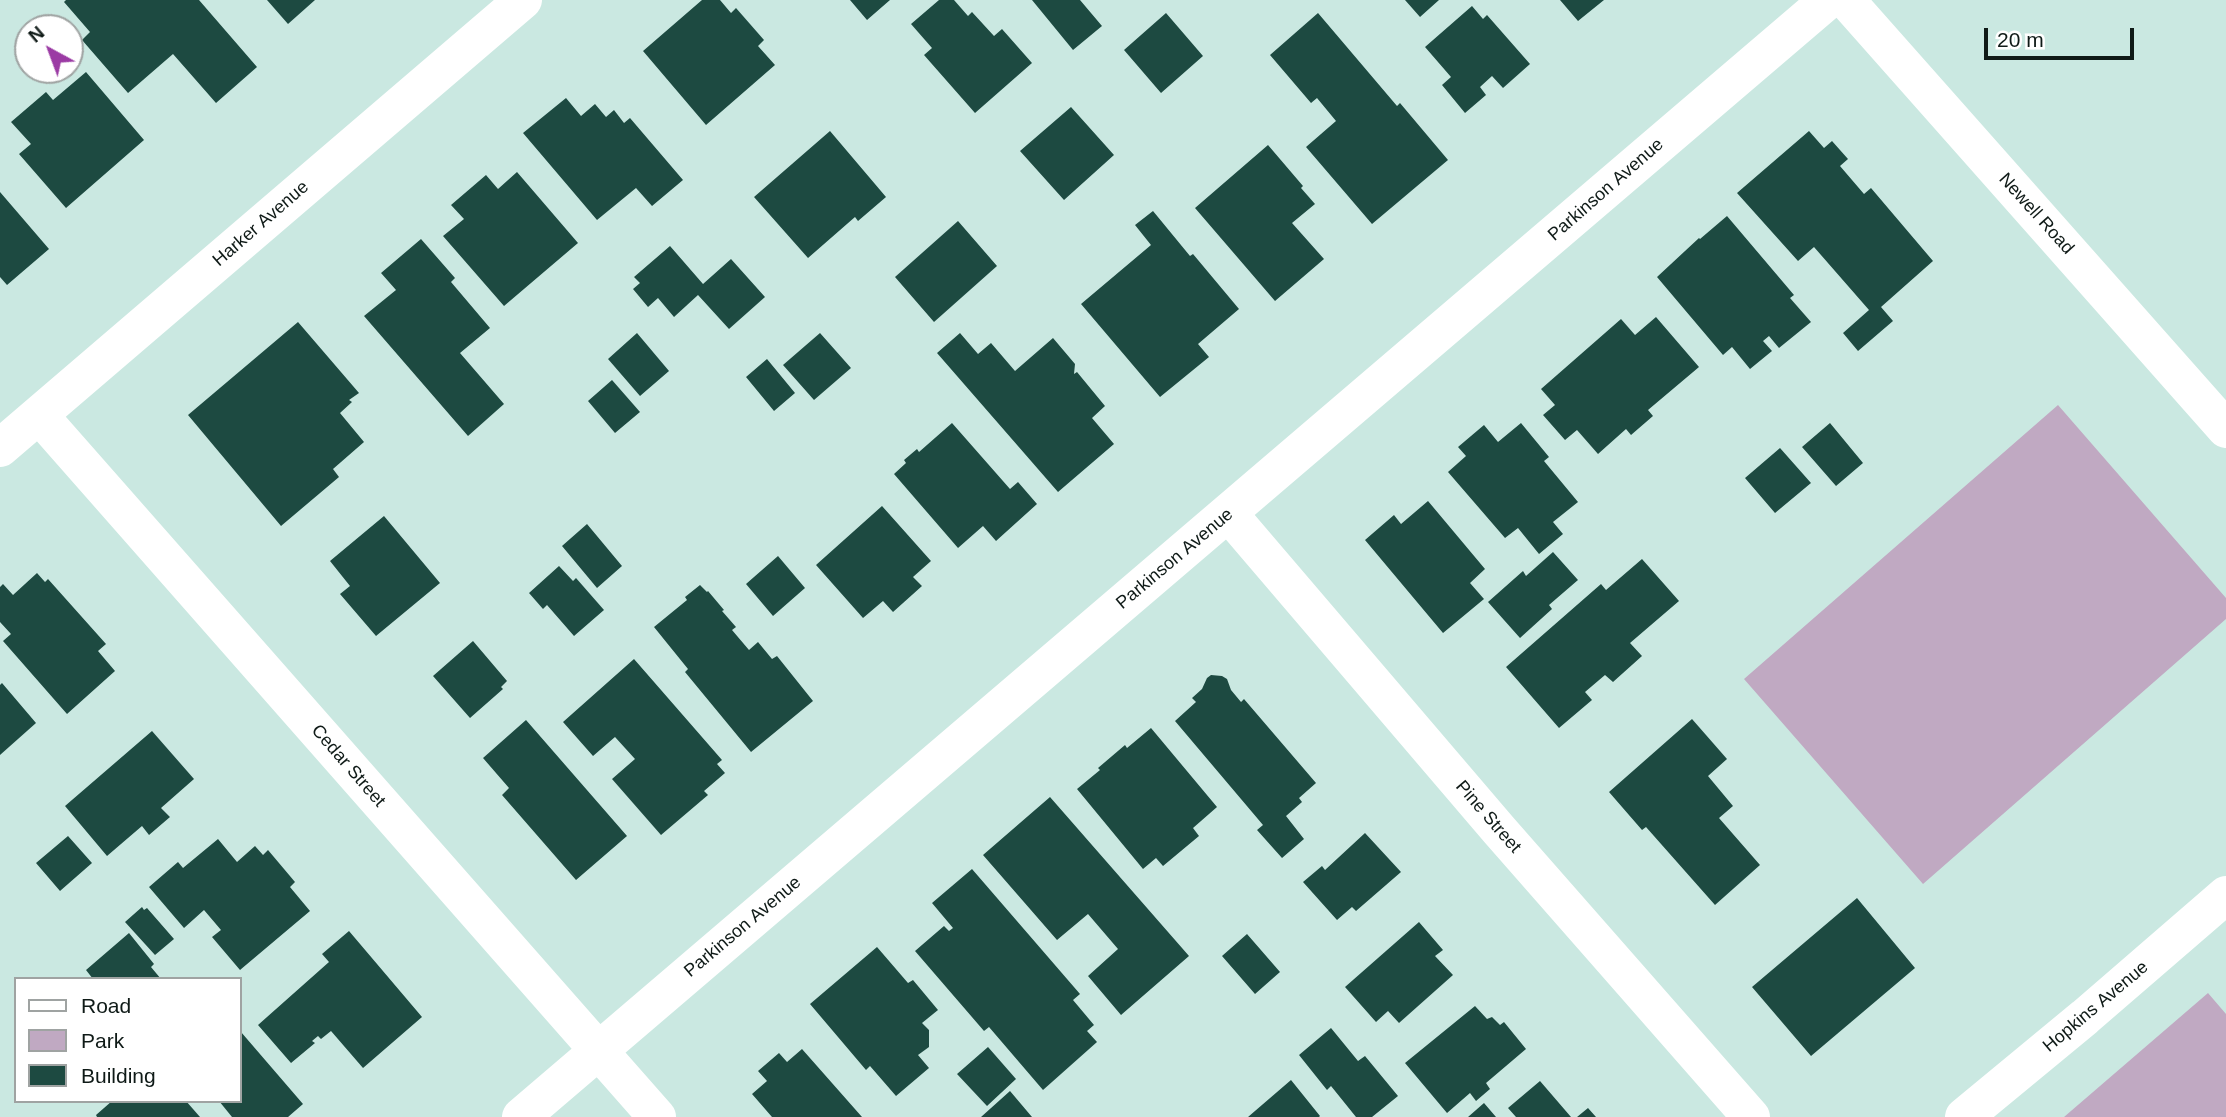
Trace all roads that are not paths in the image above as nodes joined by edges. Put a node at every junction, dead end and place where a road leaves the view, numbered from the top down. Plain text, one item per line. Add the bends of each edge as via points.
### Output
1 (523, 0) edge
2 (1828, 0) edge
3 (1846, 0) edge
4 (38, 415) junction
5 (2226, 429) edge
6 (0, 448) edge
7 (1229, 514) junction
8 (2226, 895) edge
9 (599, 1049) junction
10 (521, 1117) edge
11 (657, 1117) edge
12 (1751, 1117) edge
13 (1965, 1117) edge

1 - 4 street, Harker Avenue
2 - 7 street, Parkinson Avenue
3 - 5 street, Newell Road
4 - 6 street, Harker Avenue
4 - 9 street, Cedar Street
7 - 9 street, Parkinson Avenue
7 - 12 street, Pine Street
8 - 13 street, Hopkins Avenue
9 - 10 street, Parkinson Avenue
9 - 11 street, Cedar Street

